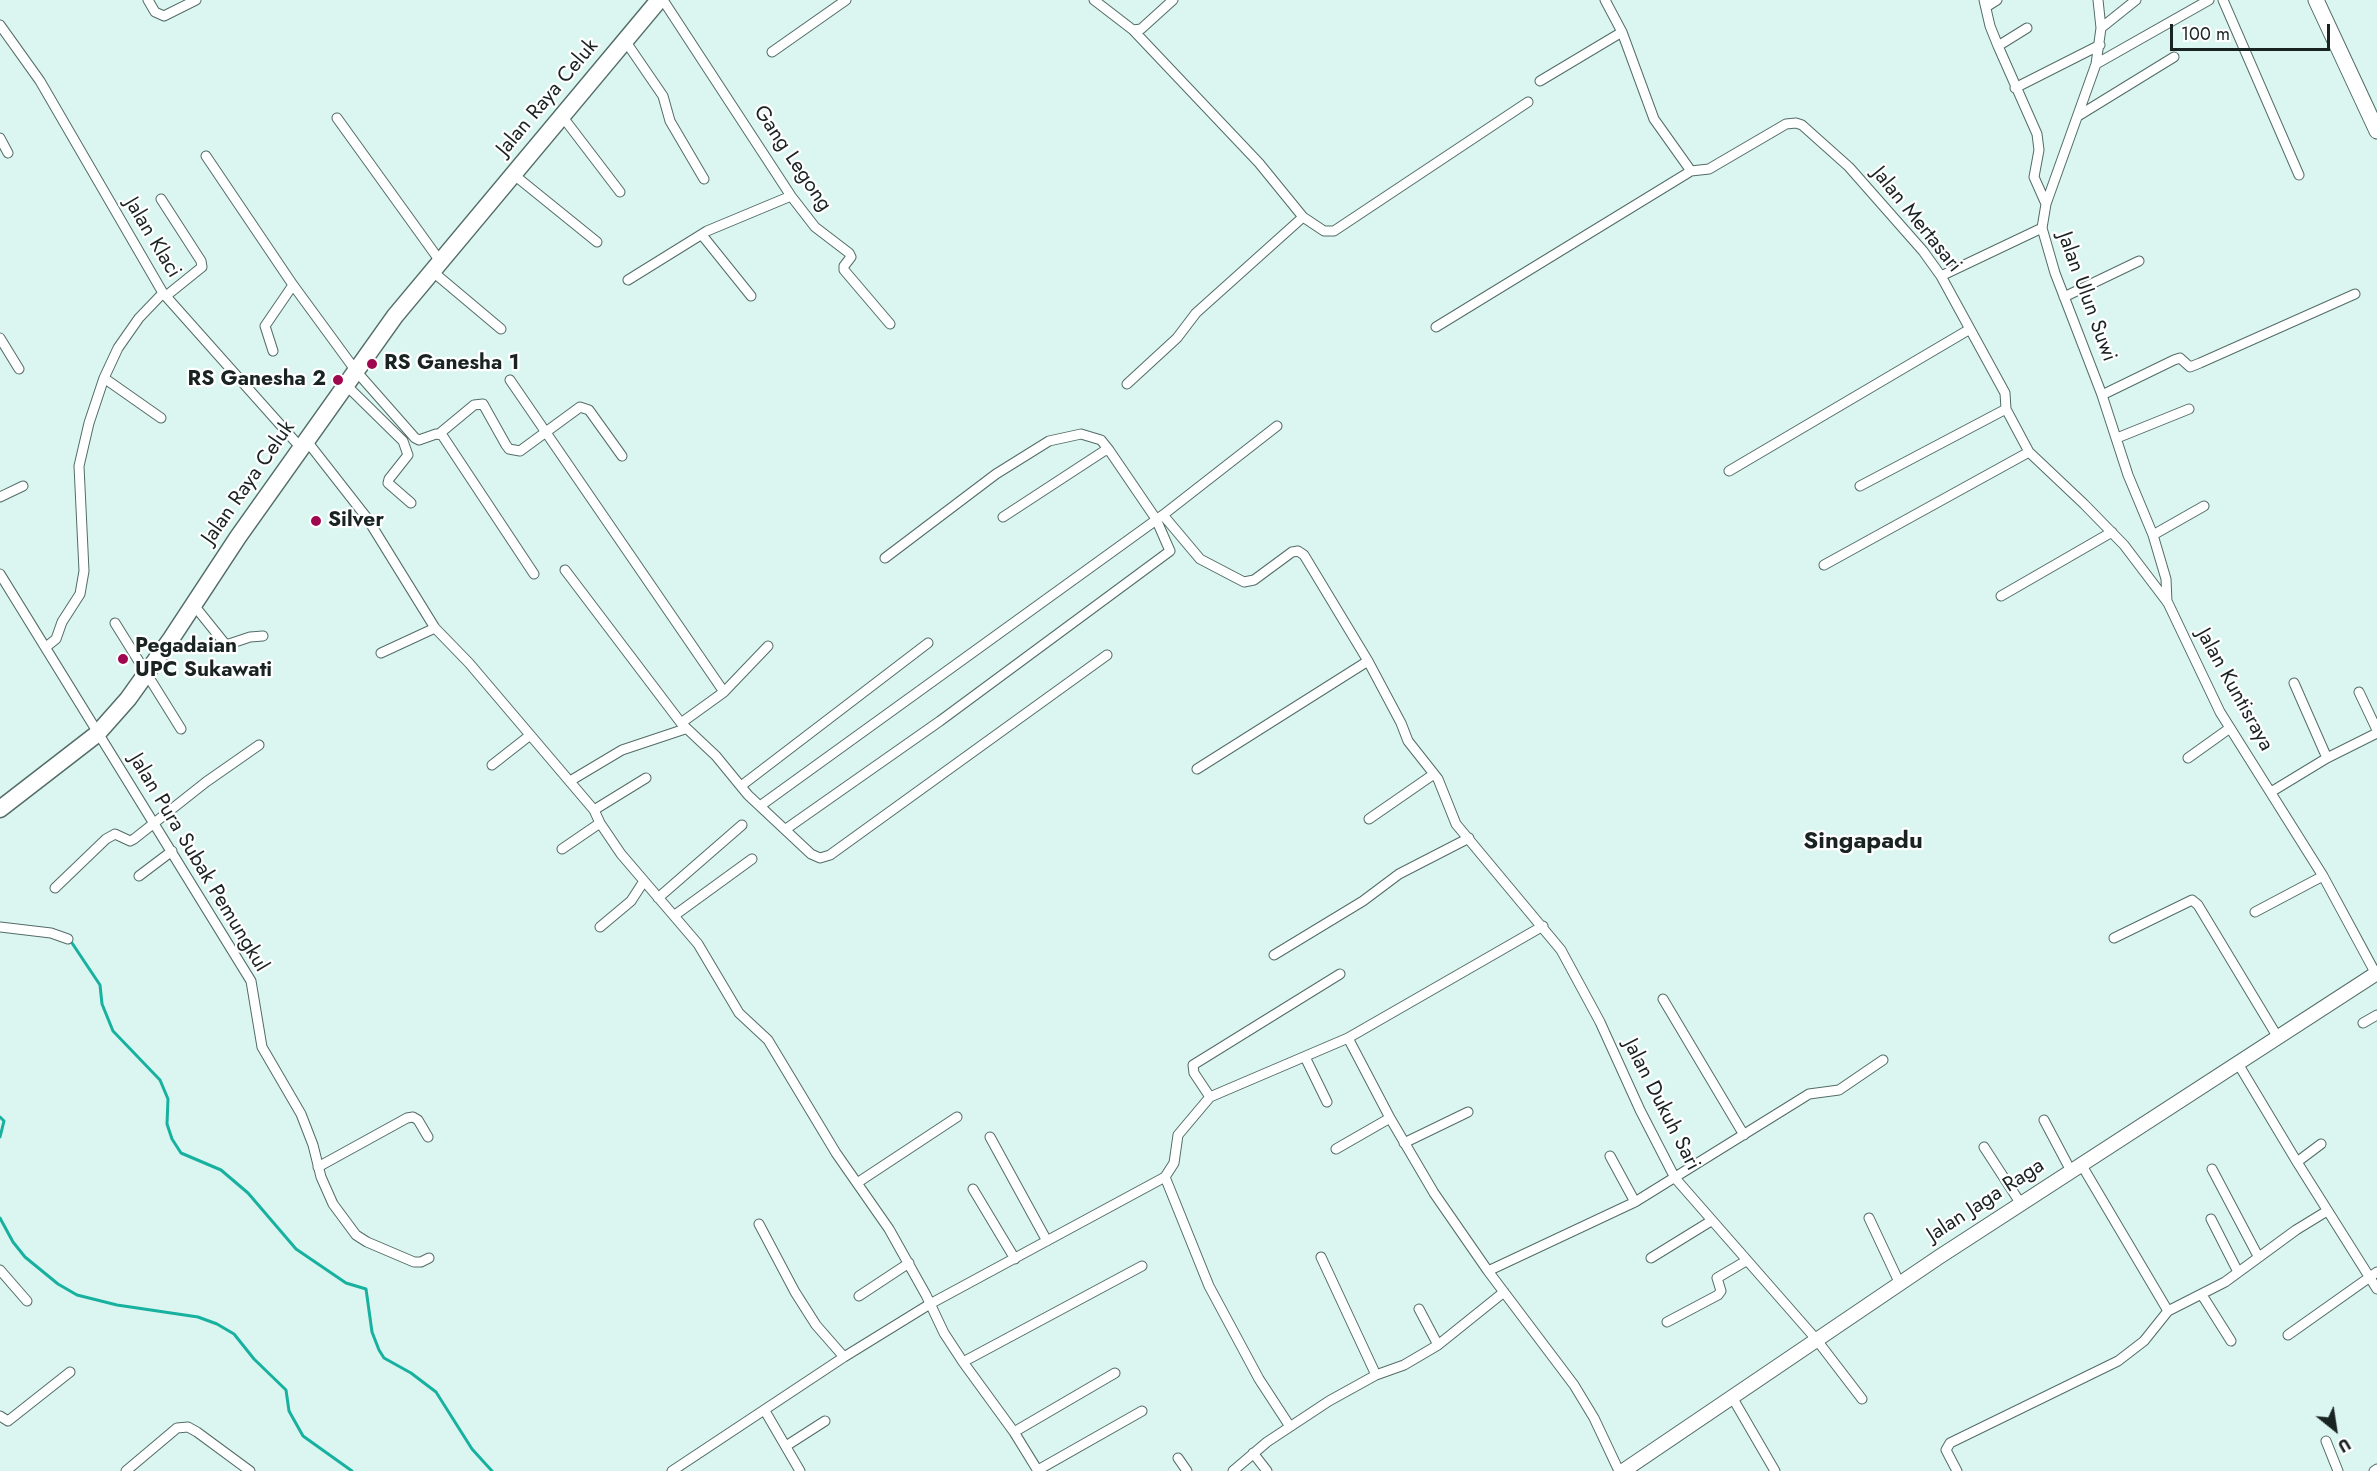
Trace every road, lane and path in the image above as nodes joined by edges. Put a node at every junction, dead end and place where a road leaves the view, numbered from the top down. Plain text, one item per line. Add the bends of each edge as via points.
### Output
1 (148, 0) edge
2 (196, 0) edge
3 (659, 0) edge
4 (846, 0) edge
5 (1094, 0) edge
6 (1173, 0) edge
7 (1605, 0) edge
8 (1997, 0) edge
9 (2098, 0) edge
10 (2136, 0) edge
11 (2210, 0) edge
12 (2223, 0) edge
13 (2316, 0) edge
14 (1985, 4) edge
15 (0, 25) edge
16 (2027, 28) dead end
17 (2101, 28) junction
18 (1133, 30) junction
19 (1622, 32) junction
20 (626, 42) junction
21 (2100, 45) junction
22 (1998, 46) junction
23 (772, 52) dead end
24 (2174, 57) dead end
25 (2096, 64) junction
26 (1540, 81) dead end
27 (2015, 88) junction
28 (1528, 102) dead end
29 (562, 116) junction
30 (2078, 116) junction
31 (337, 118) dead end
32 (2377, 131) edge
33 (0, 138) edge
34 (8, 153) dead end
35 (206, 156) dead end
36 (1691, 171) junction
37 (513, 174) junction
38 (2299, 175) dead end
39 (704, 179) dead end
40 (620, 192) dead end
41 (791, 196) junction
42 (161, 199) dead end
43 (2046, 204) junction
44 (1303, 217) junction
45 (2042, 228) junction
46 (702, 235) junction
47 (597, 242) dead end
48 (2139, 261) dead end
49 (436, 266) junction
50 (1941, 276) junction
51 (628, 280) dead end
52 (293, 285) junction
53 (165, 294) junction
54 (2355, 294) dead end
55 (751, 296) dead end
56 (2064, 297) junction
57 (890, 324) dead end
58 (1436, 327) dead end
59 (501, 328) dead end
60 (1970, 328) junction
61 (0, 338) edge
62 (273, 351) dead end
63 (19, 369) dead end
64 (356, 371) junction
65 (104, 378) junction
66 (510, 380) dead end
67 (1127, 384) dead end
68 (349, 389) junction
69 (2102, 395) junction
70 (2006, 409) junction
71 (2189, 409) dead end
72 (161, 418) dead end
73 (1277, 426) dead end
74 (439, 434) junction
75 (546, 434) junction
76 (2117, 438) junction
77 (304, 444) junction
78 (1109, 450) junction
79 (2029, 452) junction
80 (622, 456) dead end
81 (1729, 471) dead end
82 (22, 486) dead end
83 (1860, 486) dead end
84 (0, 497) edge
85 (411, 503) dead end
86 (2204, 506) dead end
87 (1003, 517) dead end
88 (1160, 517) junction
89 (2112, 532) junction
90 (2152, 535) junction
91 (885, 558) dead end
92 (1824, 565) dead end
93 (565, 570) dead end
94 (0, 573) edge
95 (534, 574) dead end
96 (4, 588) edge
97 (2001, 596) dead end
98 (2168, 603) junction
99 (193, 604) junction
100 (115, 623) dead end
101 (435, 628) junction
102 (262, 636) dead end
103 (928, 643) dead end
104 (768, 646) dead end
105 (46, 647) junction
106 (381, 653) dead end
107 (1107, 655) dead end
108 (1368, 661) junction
109 (147, 672) junction
110 (2294, 683) dead end
111 (724, 692) junction
112 (2359, 692) dead end
113 (683, 726) junction
114 (2230, 728) junction
115 (181, 729) dead end
116 (2377, 732) edge
117 (98, 734) junction
118 (529, 736) junction
119 (259, 745) dead end
120 (2188, 758) dead end
121 (2327, 758) junction
122 (492, 765) dead end
123 (1197, 769) dead end
124 (1434, 774) junction
125 (646, 778) dead end
126 (570, 781) junction
127 (741, 786) junction
128 (2271, 792) junction
129 (760, 806) junction
130 (0, 809) edge
131 (594, 810) junction
132 (1369, 819) dead end
133 (154, 823) junction
134 (600, 824) junction
135 (742, 825) dead end
136 (786, 829) junction
137 (1469, 838) junction
138 (562, 849) dead end
139 (172, 851) junction
140 (752, 859) dead end
141 (139, 876) dead end
142 (2323, 876) junction
143 (644, 881) junction
144 (56, 888) dead end
145 (658, 898) junction
146 (2255, 912) dead end
147 (675, 915) junction
148 (1542, 926) junction
149 (0, 927) edge
150 (600, 927) dead end
151 (2114, 938) dead end
152 (68, 939) dead end
153 (1274, 955) dead end
154 (2376, 973) edge
155 (1340, 974) dead end
156 (1663, 999) dead end
157 (2377, 1015) edge
158 (2363, 1023) dead end
159 (2277, 1036) junction
160 (1348, 1038) junction
161 (1305, 1057) junction
162 (1883, 1060) dead end
163 (2237, 1062) junction
164 (1210, 1097) junction
165 (1328, 1102) dead end
166 (1468, 1112) dead end
167 (957, 1117) dead end
168 (1390, 1118) junction
169 (2044, 1120) dead end
170 (1744, 1135) junction
171 (428, 1137) dead end
172 (990, 1137) dead end
173 (1404, 1143) junction
174 (2321, 1144) dead end
175 (1984, 1148) dead end
176 (1336, 1149) dead end
177 (1610, 1156) dead end
178 (2297, 1162) junction
179 (318, 1167) junction
180 (2076, 1167) junction
181 (2212, 1169) dead end
182 (1165, 1177) junction
183 (1675, 1178) junction
184 (857, 1183) junction
185 (973, 1189) dead end
186 (1635, 1202) junction
187 (2020, 1204) junction
188 (2327, 1211) junction
189 (1869, 1218) dead end
190 (2211, 1219) dead end
191 (1711, 1221) junction
192 (759, 1224) dead end
193 (1047, 1241) junction
194 (2258, 1256) junction
195 (1321, 1257) dead end
196 (429, 1258) dead end
197 (1651, 1258) dead end
198 (1015, 1259) junction
199 (1746, 1261) junction
200 (909, 1263) junction
201 (1142, 1266) dead end
202 (0, 1270) edge
203 (1488, 1271) junction
204 (2238, 1272) junction
205 (2373, 1275) edge
206 (1900, 1284) junction
207 (2377, 1289) edge
208 (1504, 1292) junction
209 (2202, 1295) junction
210 (859, 1296) dead end
211 (27, 1301) dead end
212 (930, 1304) junction
213 (1419, 1310) dead end
214 (2168, 1311) junction
215 (1667, 1322) dead end
216 (2288, 1335) dead end
217 (1816, 1339) junction
218 (2231, 1341) dead end
219 (1438, 1345) junction
220 (844, 1357) junction
221 (963, 1362) junction
222 (70, 1372) dead end
223 (1114, 1373) dead end
224 (1376, 1376) junction
225 (1732, 1397) junction
226 (1862, 1398) dead end
227 (765, 1411) junction
228 (1142, 1411) dead end
229 (0, 1416) edge
230 (825, 1420) dead end
231 (1289, 1425) junction
232 (1014, 1432) junction
233 (2326, 1441) dead end
234 (786, 1446) junction
235 (1253, 1453) junction
236 (1178, 1458) dead end
237 (248, 1470) edge
238 (126, 1471) edge
239 (672, 1471) edge
240 (800, 1471) edge
241 (1038, 1471) edge
242 (1187, 1471) edge
243 (1233, 1471) edge
244 (1267, 1471) edge
245 (1621, 1471) edge
246 (1775, 1471) edge
247 (1957, 1471) edge
248 (2338, 1471) edge

1 - 2 street via 155,12 164,16
3 - 20 highway, Jalan Raya Celuk
3 - 41 street, Gang Legong
4 - 23 street
5 - 18 street
6 - 18 street via 1141,29
7 - 19 street
8 - 14 street
9 - 17 street, Jalan Ulun Suwi
10 - 17 street
11 - 25 street
12 - 38 street
13 - 32 main road
14 - 22 street
15 - 53 street, Jalan Klaci via 40,81
16 - 22 street
17 - 21 street, Jalan Ulun Suwi
18 - 44 street via 1259,164
19 - 26 street
19 - 36 street via 1654,118
20 - 29 highway, Jalan Raya Celuk
20 - 39 street via 663,96 670,121
21 - 25 street, Jalan Ulun Suwi
21 - 27 street
22 - 27 street
24 - 30 street
25 - 30 street, Jalan Ulun Suwi
27 - 43 street via 2039,141 2034,177
28 - 44 street via 1334,231 1324,231
29 - 37 highway, Jalan Raya Celuk
29 - 40 street
30 - 43 street, Jalan Ulun Suwi
31 - 49 street
33 - 34 street
35 - 52 street
36 - 50 street, Jalan Mertasari via 1709,169 1786,124 1802,125 1849,167
36 - 58 street, Jalan Mertasari
37 - 47 street
37 - 49 highway, Jalan Raya Celuk
41 - 46 street
41 - 57 street, Gang Legong via 815,227 849,253 851,257 844,270
42 - 53 street via 202,265 197,273
43 - 45 street, Jalan Ulun Suwi
44 - 67 street via 1196,313 1177,338
45 - 50 street
45 - 56 street, Jalan Ulun Suwi
46 - 51 street
46 - 55 street
48 - 56 street
49 - 59 street
49 - 64 highway, Jalan Raya Celuk
50 - 60 street, Jalan Mertasari
52 - 62 street via 265,326
52 - 64 street
53 - 65 street via 124,340
53 - 77 street, Jalan Klaci
54 - 69 street via 2190,367 2180,358
56 - 69 street, Jalan Ulun Suwi
60 - 70 street, Jalan Mertasari via 2005,393
60 - 81 street
61 - 63 street
64 - 68 highway, Jalan Raya Celuk
64 - 74 street via 415,438 422,440
65 - 72 street
65 - 105 street via 79,466 84,571 80,594 56,639
66 - 75 street
68 - 77 highway, Jalan Raya Celuk
68 - 85 street via 406,446 408,455 388,483
69 - 76 street, Jalan Ulun Suwi
70 - 79 street, Jalan Mertasari
70 - 83 street
71 - 76 street
73 - 88 street
74 - 75 street via 480,404 486,407 506,445 514,451 525,450
74 - 95 street
75 - 80 street via 577,408 585,408
75 - 111 street
76 - 90 street, Jalan Ulun Suwi
77 - 99 highway, Jalan Raya Celuk
77 - 101 street, Jalan Klaci via 367,518
78 - 87 street
78 - 88 street
78 - 91 street via 1101,440 1081,434 1049,441 996,474
79 - 89 street, Jalan Mertasari
79 - 92 street
82 - 84 street
86 - 90 street
88 - 108 street, Jalan Dukuh Sari via 1200,559 1244,582 1254,580 1292,552 1301,552
88 - 129 street
88 - 136 street via 1170,547 1167,556
89 - 97 street
89 - 98 street, Jalan Mertasari
90 - 98 street, Jalan Ulun Suwi via 2166,579
93 - 113 street
94 - 96 street, Jalan Pura Subak Pemungkul
96 - 105 street, Jalan Pura Subak Pemungkul
98 - 114 street, Jalan Kuntisraya
99 - 102 street via 226,645
99 - 109 highway, Jalan Raya Celuk
100 - 109 street
101 - 106 street
101 - 118 street, Jalan Klaci
103 - 127 street
104 - 111 street
105 - 117 street, Jalan Pura Subak Pemungkul
107 - 136 street via 825,858 811,854
108 - 123 street
108 - 124 street, Jalan Dukuh Sari via 1408,741
109 - 115 street
109 - 117 highway, Jalan Raya Celuk
110 - 121 street
111 - 113 street
112 - 116 street
113 - 126 street via 622,750
113 - 127 street
114 - 120 street
114 - 128 street, Jalan Kuntisraya
116 - 121 street
117 - 130 highway, Jalan Raya Celuk
117 - 133 street, Jalan Pura Subak Pemungkul
118 - 122 street
118 - 126 street, Jalan Klaci
119 - 133 street
121 - 128 street
124 - 132 street
124 - 137 street, Jalan Dukuh Sari via 1456,824
125 - 131 street
126 - 131 street, Jalan Klaci
127 - 129 street
128 - 142 street, Jalan Kuntisraya
129 - 136 street
131 - 134 street, Jalan Klaci
133 - 139 street, Jalan Pura Subak Pemungkul
133 - 144 street via 130,841 111,836
134 - 138 street
134 - 143 street, Jalan Klaci
135 - 145 street
137 - 148 street, Jalan Dukuh Sari
137 - 153 street via 1399,874 1364,901
139 - 141 street
139 - 179 street, Jalan Pura Subak Pemungkul via 251,981 263,1049 301,1114
140 - 147 street
142 - 146 street
142 - 154 street, Jalan Kuntisraya
143 - 145 street, Jalan Klaci
143 - 150 street via 630,902
145 - 147 street, Jalan Klaci
147 - 184 street, Jalan Klaci via 698,944 739,1013 779,1056
148 - 160 street
148 - 183 street, Jalan Dukuh Sari via 1561,950 1600,1022
149 - 152 street
151 - 159 street via 2192,900
154 - 159 street, Jalan Jaga Raga
155 - 164 street via 1193,1065
156 - 170 street
157 - 158 street
159 - 163 street, Jalan Jaga Raga
160 - 161 street
160 - 168 street
161 - 164 street
161 - 165 street
162 - 170 street via 1839,1090 1809,1094
163 - 178 street
163 - 180 street, Jalan Jaga Raga
164 - 182 street via 1178,1135 1174,1163
166 - 173 street
167 - 184 street
168 - 173 street
168 - 176 street
169 - 180 street
170 - 183 street
171 - 179 street via 418,1120 407,1118
172 - 193 street
173 - 203 street
174 - 178 street
175 - 187 street
177 - 186 street
178 - 188 street
179 - 196 street, Jalan Pura Subak Pemungkul via 333,1204 356,1235 414,1262
180 - 187 street, Jalan Jaga Raga
180 - 214 street
181 - 194 street
182 - 193 street
182 - 231 street via 1214,1295
183 - 186 street
183 - 191 street, Jalan Dukuh Sari
184 - 200 street, Jalan Klaci
185 - 198 street
186 - 203 street
187 - 206 street, Jalan Jaga Raga
188 - 194 street
188 - 205 street
189 - 206 street
190 - 204 street
191 - 197 street
191 - 199 street, Jalan Dukuh Sari
192 - 220 street via 816,1324
193 - 198 street
194 - 204 street
195 - 224 street
198 - 212 street
199 - 215 street via 1717,1278 1718,1294
199 - 217 street, Jalan Dukuh Sari
200 - 210 street
200 - 212 street, Jalan Klaci
201 - 221 street
202 - 211 street
203 - 208 street
204 - 209 street
205 - 207 street
205 - 216 street
206 - 217 street, Jalan Jaga Raga
208 - 219 street
208 - 245 street via 1574,1385
209 - 214 street
209 - 218 street
212 - 220 street
212 - 221 street, Jalan Klaci
213 - 219 street
214 - 247 street via 2144,1341 2118,1361 1950,1443 1946,1450
217 - 225 street, Jalan Jaga Raga
217 - 226 street, Jalan Dukuh Sari
219 - 224 street
220 - 227 street
221 - 232 street, Jalan Klaci
222 - 229 street via 8,1421
223 - 232 street
224 - 231 street
225 - 245 street, Jalan Jaga Raga
225 - 246 street
227 - 234 street
227 - 239 street
228 - 241 street
230 - 234 street
231 - 235 street
232 - 241 street, Jalan Klaci
233 - 248 street
234 - 240 street
235 - 243 street
235 - 244 street
236 - 242 street
237 - 238 street via 188,1427 177,1428

